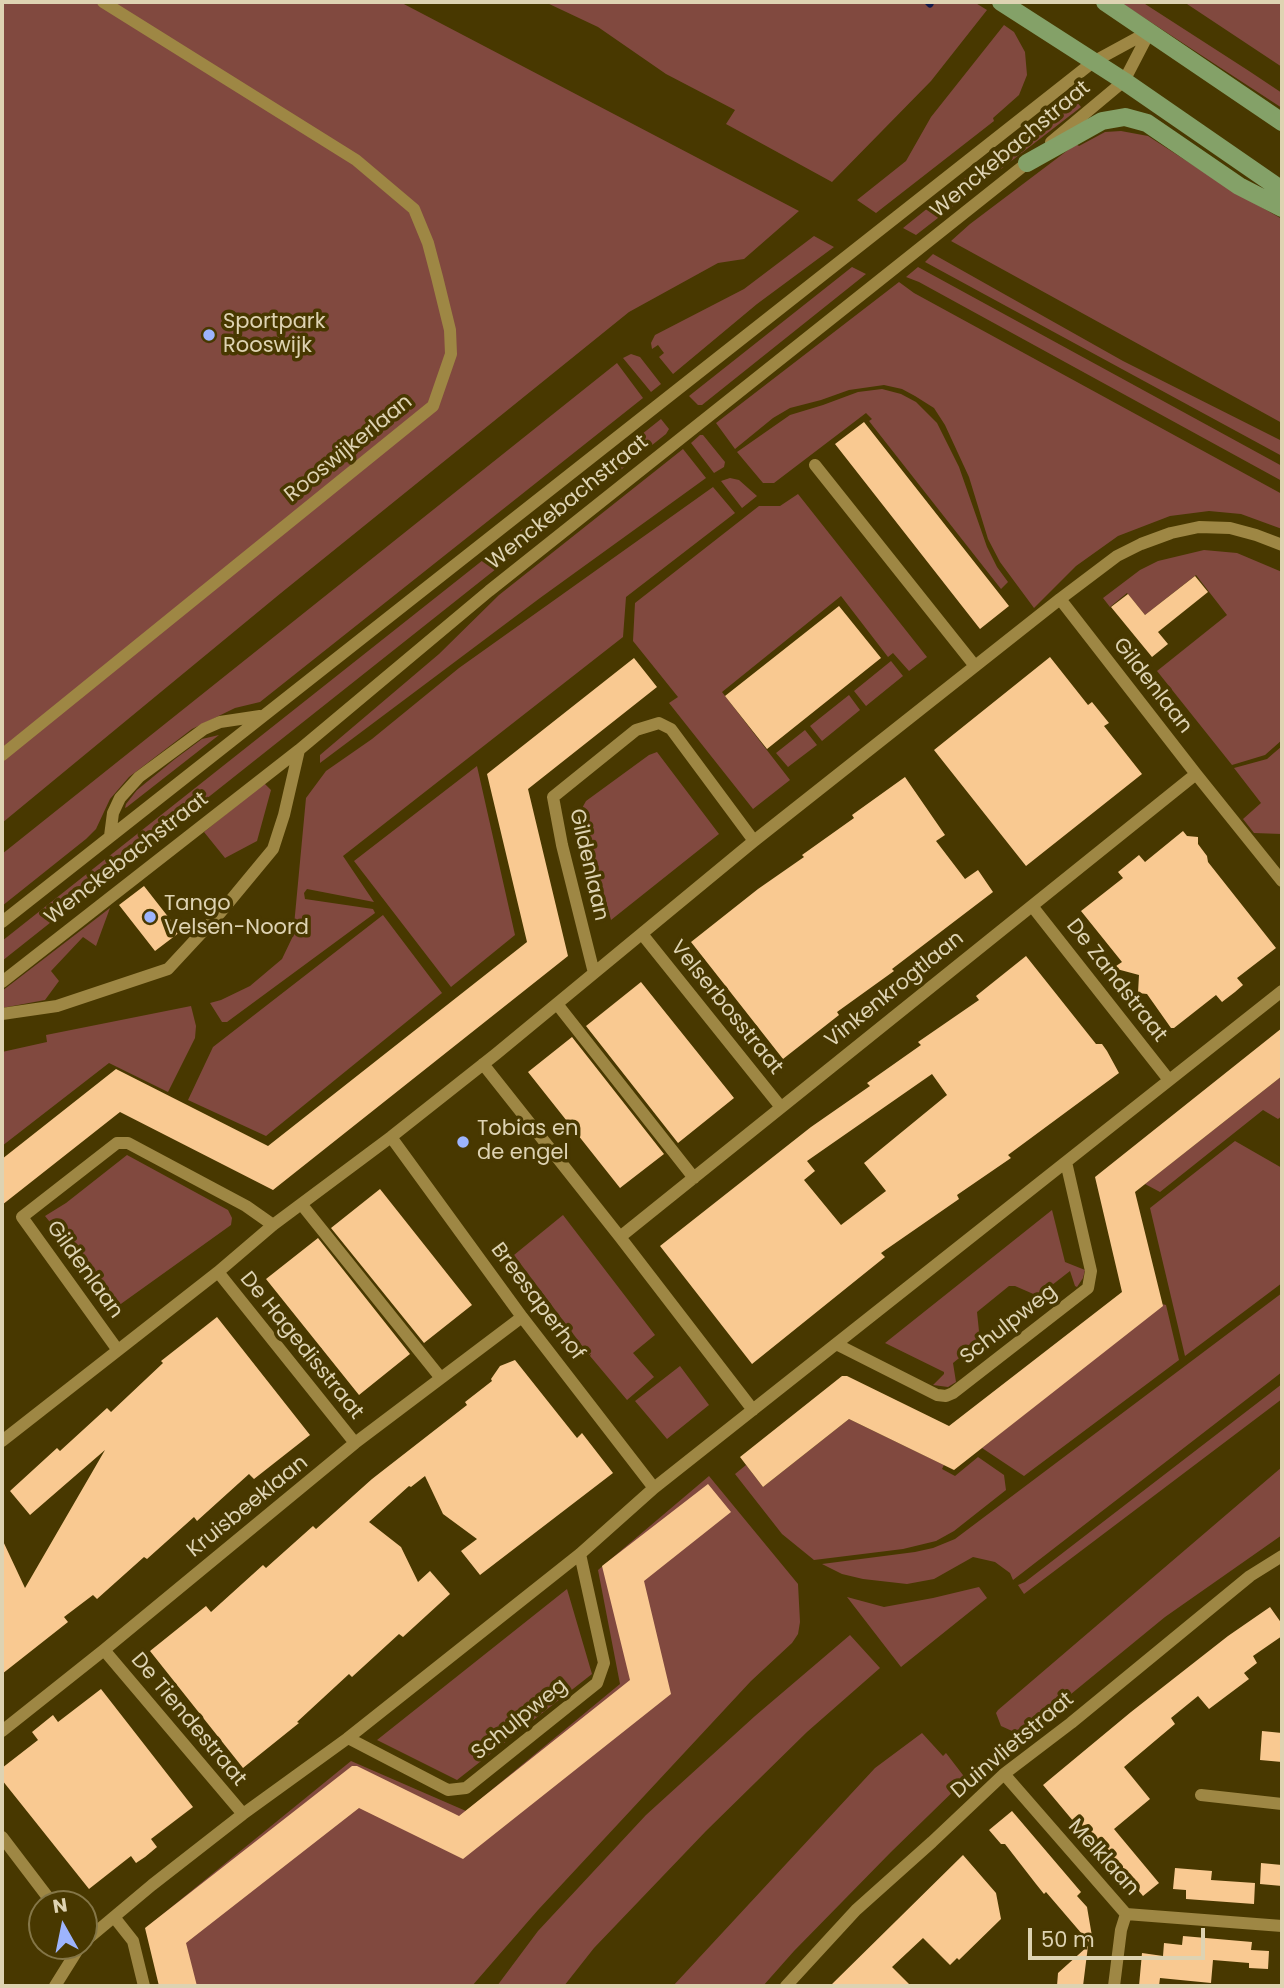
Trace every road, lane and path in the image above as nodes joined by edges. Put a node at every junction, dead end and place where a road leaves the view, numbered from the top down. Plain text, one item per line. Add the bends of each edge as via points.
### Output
1 (103, 2) edge
2 (1000, 2) edge
3 (1105, 2) edge
4 (1150, 31) junction
5 (1093, 62) junction
6 (1124, 81) junction
7 (1282, 122) edge
8 (1027, 163) junction
9 (1282, 190) edge
10 (1282, 208) edge
11 (815, 465) dead end
12 (1282, 545) edge
13 (1060, 599) junction
14 (975, 666) junction
15 (262, 716) junction
16 (299, 750) junction
17 (2, 755) edge
18 (1196, 774) junction
19 (110, 836) junction
20 (754, 841) junction
21 (1282, 881) edge
22 (1032, 906) junction
23 (2, 922) edge
24 (642, 934) junction
25 (594, 973) junction
26 (2, 982) edge
27 (1282, 991) edge
28 (557, 1004) junction
29 (2, 1014) edge
30 (483, 1064) junction
31 (1169, 1080) junction
32 (780, 1106) junction
33 (391, 1137) junction
34 (1066, 1162) junction
35 (694, 1178) junction
36 (302, 1205) junction
37 (273, 1225) junction
38 (620, 1237) junction
39 (218, 1272) junction
40 (522, 1317) junction
41 (838, 1345) junction
42 (117, 1349) junction
43 (440, 1377) junction
44 (752, 1410) junction
45 (2, 1441) edge
46 (355, 1443) junction
47 (654, 1488) junction
48 (580, 1555) junction
49 (1282, 1556) edge
50 (104, 1650) junction
51 (2, 1731) edge
52 (348, 1738) junction
53 (1003, 1774) junction
54 (1200, 1795) dead end
55 (1282, 1804) edge
56 (243, 1814) junction
57 (2, 1837) edge
58 (42, 1890) edge
59 (1126, 1914) junction
60 (114, 1917) junction
61 (1282, 1926) edge
62 (98, 1930) edge
63 (71, 1960) edge
64 (55, 1986) edge
65 (144, 1986) edge
66 (786, 1986) edge
67 (1114, 1986) edge

1 - 17 street, Rooswijkerlaan via 356,160 414,209 437,277 451,354 433,406
2 - 5 main road
3 - 4 main road
4 - 5 street, Wenckebachstraat
4 - 6 street, Wenckebachstraat
4 - 7 main road
5 - 6 main road
5 - 15 street, Wenckebachstraat
6 - 8 street, Wenckebachstraat
6 - 9 main road
8 - 10 main road via 1102,121 1125,117 1147,123 1239,186
8 - 16 street, Wenckebachstraat via 489,591
11 - 14 street
12 - 13 street via 1230,528 1199,527 1171,533 1116,556
13 - 14 street, Gildenlaan
13 - 18 street, Gildenlaan
14 - 20 street, Gildenlaan
15 - 19 street, Wenckebachstraat
15 - 19 street, Wenckebachstraat via 204,729 139,777 120,798
16 - 26 street, Wenckebachstraat
16 - 29 street via 273,849 167,969 57,1006
18 - 21 street, Gildenlaan
18 - 22 street, Vinkenkrogtlaan
19 - 23 street, Wenckebachstraat
20 - 24 street, Gildenlaan
20 - 25 street, Gildenlaan via 671,729 659,723 636,730 553,797
22 - 31 street, De Zandstraat
22 - 32 street, Vinkenkrogtlaan
24 - 25 street, Gildenlaan
24 - 32 street, Velserbosstraat
25 - 28 street, Gildenlaan
27 - 31 street
28 - 30 street, Gildenlaan
28 - 35 street
30 - 33 street, Gildenlaan
30 - 38 street
31 - 34 street
32 - 35 street, Vinkenkrogtlaan
33 - 36 street, Gildenlaan
33 - 40 street, Breesaperhof
34 - 41 street
34 - 41 street, Schulpweg via 1091,1271 1087,1288 946,1396
35 - 38 street, Vinkenkrogtlaan
36 - 37 street, Gildenlaan
36 - 43 street
37 - 39 street, Gildenlaan
37 - 42 street, Gildenlaan via 128,1143 117,1143 22,1217
38 - 44 street
39 - 42 street, Gildenlaan
39 - 46 street, De Hagedisstraat
40 - 43 street, Kruisbeeklaan
40 - 47 street, Breesaperhof
41 - 44 street
42 - 45 street, Gildenlaan
43 - 46 street, Kruisbeeklaan
44 - 47 street
46 - 50 street, Kruisbeeklaan
47 - 48 street
48 - 52 street
48 - 52 street, Schulpweg via 604,1663 597,1683 466,1788 449,1790
49 - 53 street, Duinvlietstraat via 1250,1576
50 - 51 street, Kruisbeeklaan
50 - 56 street, De Tiendestraat
52 - 56 street
53 - 59 street, Melklaan
53 - 66 street, Duinvlietstraat via 856,1910
54 - 55 street
56 - 60 street
57 - 58 street
59 - 61 street, Melklaan
59 - 67 street
60 - 62 street
60 - 65 street via 133,1941
63 - 64 street

